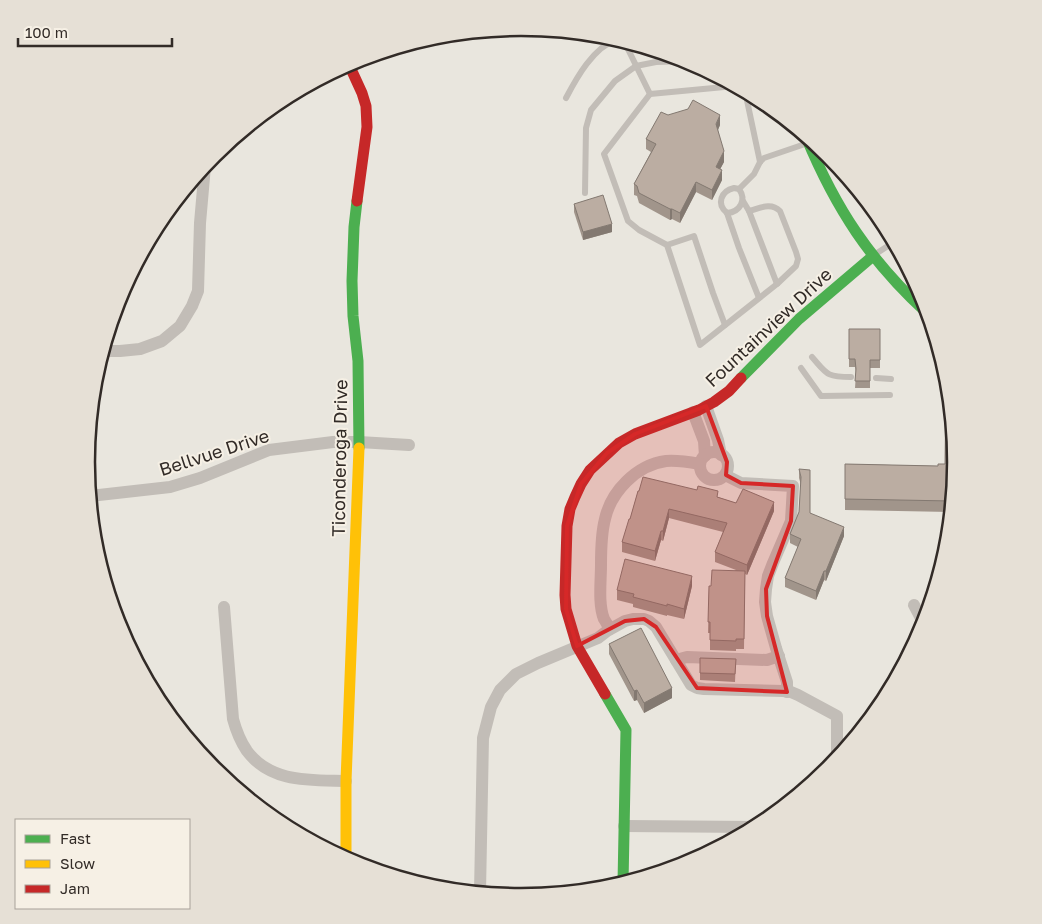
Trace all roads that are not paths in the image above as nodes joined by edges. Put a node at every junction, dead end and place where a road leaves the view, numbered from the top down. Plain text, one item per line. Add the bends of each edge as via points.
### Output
1 (607, 45) edge
2 (628, 50) edge
3 (664, 61) edge
4 (636, 66) junction
5 (352, 72) edge
6 (723, 87) edge
7 (650, 94) junction
8 (566, 98) dead end
9 (747, 101) edge
10 (802, 142) edge
11 (814, 153) edge
12 (760, 162) junction
13 (204, 178) edge
14 (739, 189) junction
15 (585, 193) dead end
16 (743, 201) junction
17 (749, 211) junction
18 (727, 213) junction
19 (667, 245) junction
20 (888, 246) edge
21 (873, 256) junction
22 (777, 284) junction
23 (758, 298) junction
24 (915, 303) edge
25 (725, 325) junction
26 (110, 351) edge
27 (812, 357) dead end
28 (801, 368) dead end
29 (851, 377) dead end
30 (876, 378) dead end
31 (891, 379) dead end
32 (890, 395) dead end
33 (706, 406) junction
34 (693, 412) junction
35 (359, 442) junction
36 (409, 445) dead end
37 (721, 455) junction
38 (703, 460) junction
39 (725, 475) junction
40 (97, 495) edge
41 (914, 605) dead end
42 (224, 607) dead end
43 (918, 613) edge
44 (610, 629) junction
45 (577, 646) junction
46 (779, 656) junction
47 (676, 660) junction
48 (787, 692) junction
49 (837, 747) edge
50 (346, 781) junction
51 (624, 826) junction
52 (741, 827) edge
53 (346, 850) edge
54 (622, 875) edge
55 (480, 886) edge

1 - 8 lane via 579,74
2 - 4 lane
3 - 4 lane
4 - 7 lane
4 - 15 lane via 615,82 591,110 586,128
5 - 35 street, Ticonderoga Drive via 366,106 367,127 354,227 352,282 358,361
6 - 7 lane
7 - 19 lane via 604,154 628,220
9 - 12 lane
10 - 12 lane
11 - 21 street via 829,189
12 - 14 lane via 754,174
13 - 26 street via 198,291 192,306 180,326 162,341 140,349
14 - 16 lane
14 - 18 lane via 726,192 721,200 720,205
16 - 17 lane
16 - 18 lane via 734,213
17 - 22 lane
17 - 22 lane via 772,205 776,207 796,252 796,266
18 - 23 lane
19 - 25 lane via 694,236
19 - 25 lane via 700,345
20 - 21 lane
21 - 24 street
21 - 33 street, Fountainview Drive via 799,319 729,391
22 - 23 lane
23 - 25 lane
27 - 29 lane via 828,375
28 - 32 lane via 821,396
30 - 31 lane
33 - 34 street, Fountainview Drive
33 - 37 street
34 - 38 street via 704,441
34 - 45 street, Fountainview Drive via 619,443 597,461 581,484 570,509 567,526 565,595
35 - 36 street, Bellvue Drive
35 - 40 street, Bellvue Drive via 269,450 170,487
35 - 50 street, Ticonderoga Drive
37 - 38 street via 714,453
37 - 39 street via 727,462
38 - 39 street via 702,474 707,478 716,480
38 - 44 street via 664,462 640,471 620,488 608,508 601,550 600,586 602,612
39 - 46 street via 741,484 793,486 791,521 768,576 766,589 765,602
41 - 43 street
42 - 50 street via 233,719 247,751 265,768 289,777
44 - 45 street via 598,638
44 - 47 street via 633,619 649,621
45 - 51 street, Fountainview Drive via 626,730
45 - 55 street via 516,674 500,690 491,707 483,738
46 - 47 street via 767,660
46 - 48 street
47 - 48 street via 697,688
48 - 49 street via 837,716
50 - 53 street, Ticonderoga Drive
51 - 52 street
51 - 54 street, Fountainview Drive

